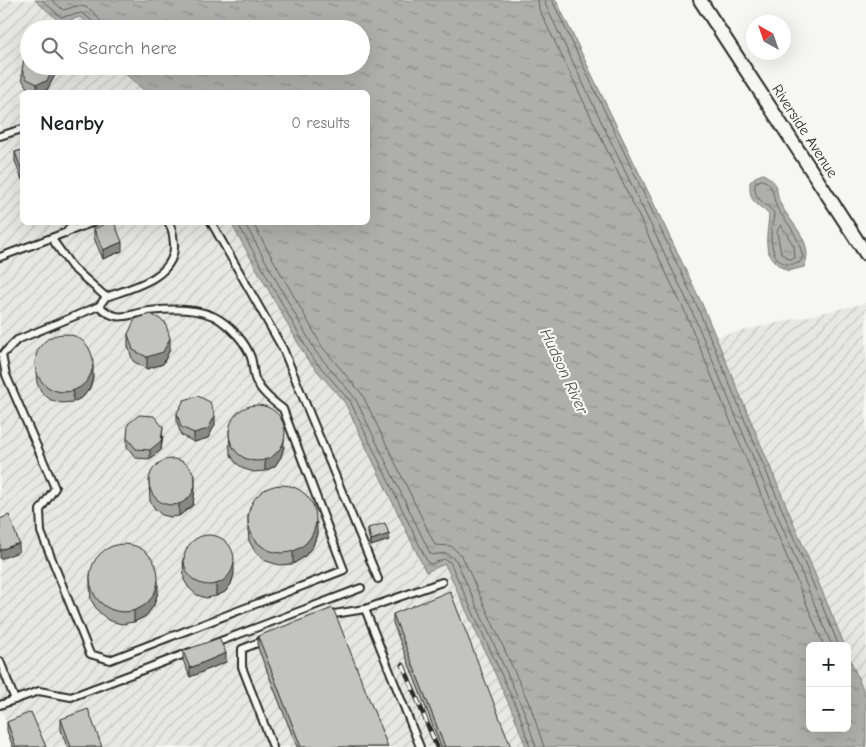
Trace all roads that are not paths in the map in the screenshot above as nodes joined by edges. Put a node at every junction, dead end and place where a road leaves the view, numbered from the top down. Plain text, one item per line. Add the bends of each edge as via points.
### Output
1 (700, 0) edge
2 (20, 130) edge
3 (0, 136) edge
4 (71, 225) edge
5 (87, 225) edge
6 (170, 225) edge
7 (213, 225) edge
8 (65, 234) junction
9 (52, 239) junction
10 (866, 254) edge
11 (0, 257) edge
12 (106, 297) junction
13 (99, 306) junction
14 (378, 579) dead end
15 (442, 582) dead end
16 (361, 588) dead end
17 (365, 609) junction
18 (325, 616) edge
19 (269, 638) edge
20 (0, 661) edge
21 (15, 700) junction
22 (0, 705) edge
23 (273, 747) edge
24 (420, 747) edge

1 - 10 street, Riverside Avenue
2 - 3 lane
4 - 8 lane
5 - 8 lane
6 - 12 lane via 174,253 164,270 148,282
7 - 14 lane via 283,349
8 - 9 lane
9 - 11 lane
9 - 12 lane via 72,267
12 - 13 lane
13 - 13 lane via 17,340 2,354 6,375 55,488 40,510 41,532 90,654 110,660 344,570 283,409 262,391 255,380 250,355 238,335 219,320 195,310 149,311 121,317 108,315
15 - 17 lane
16 - 21 lane via 72,697 39,691
17 - 18 lane
17 - 24 lane
19 - 23 lane via 242,649 240,656
20 - 21 lane
21 - 22 lane

